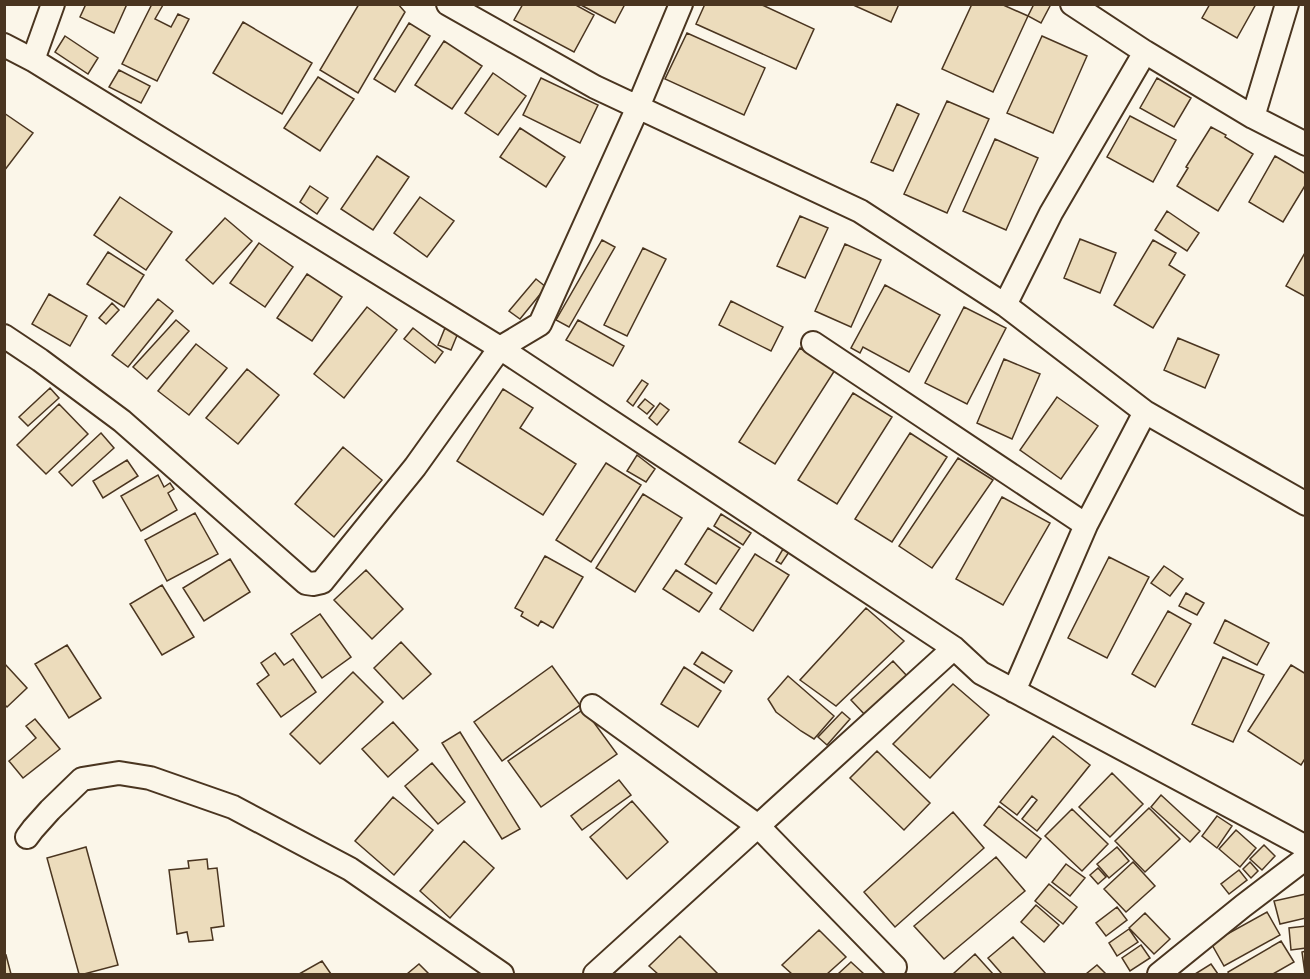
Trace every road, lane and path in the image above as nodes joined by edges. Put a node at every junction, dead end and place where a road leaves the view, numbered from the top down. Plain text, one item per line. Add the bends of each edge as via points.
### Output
1 (53, 4) edge
2 (448, 4) edge
3 (681, 4) edge
4 (1072, 4) edge
5 (1287, 4) edge
6 (4, 45) edge
7 (1145, 52) junction
8 (33, 60) junction
9 (638, 107) junction
10 (1253, 117) junction
11 (1305, 144) edge
12 (1005, 305) junction
13 (4, 336) edge
14 (813, 343) dead end
15 (500, 348) junction
16 (1145, 412) junction
17 (1305, 504) edge
18 (1086, 525) junction
19 (954, 648) junction
20 (1014, 691) junction
21 (592, 706) dead end
22 (759, 826) junction
23 (27, 837) dead end
24 (1305, 847) edge
25 (1305, 858) edge
26 (895, 967) dead end
27 (502, 975) edge
28 (595, 975) edge
29 (1159, 975) edge

1 - 8 street
2 - 9 street
3 - 9 street
4 - 7 street
5 - 10 street
6 - 8 street
7 - 10 street
7 - 12 street via 1051,213
8 - 15 street
9 - 12 street via 860,211
9 - 15 street via 540,324
10 - 11 street
12 - 16 street
13 - 15 street via 122,421 306,583 313,584 322,582 415,467
14 - 18 street
15 - 19 street
16 - 17 street
16 - 18 street
18 - 20 street
19 - 20 street via 981,673
19 - 22 street
20 - 24 street
21 - 22 street
22 - 26 street
22 - 28 street
23 - 27 street via 82,779 119,773 150,778 233,807 350,868
25 - 29 street

